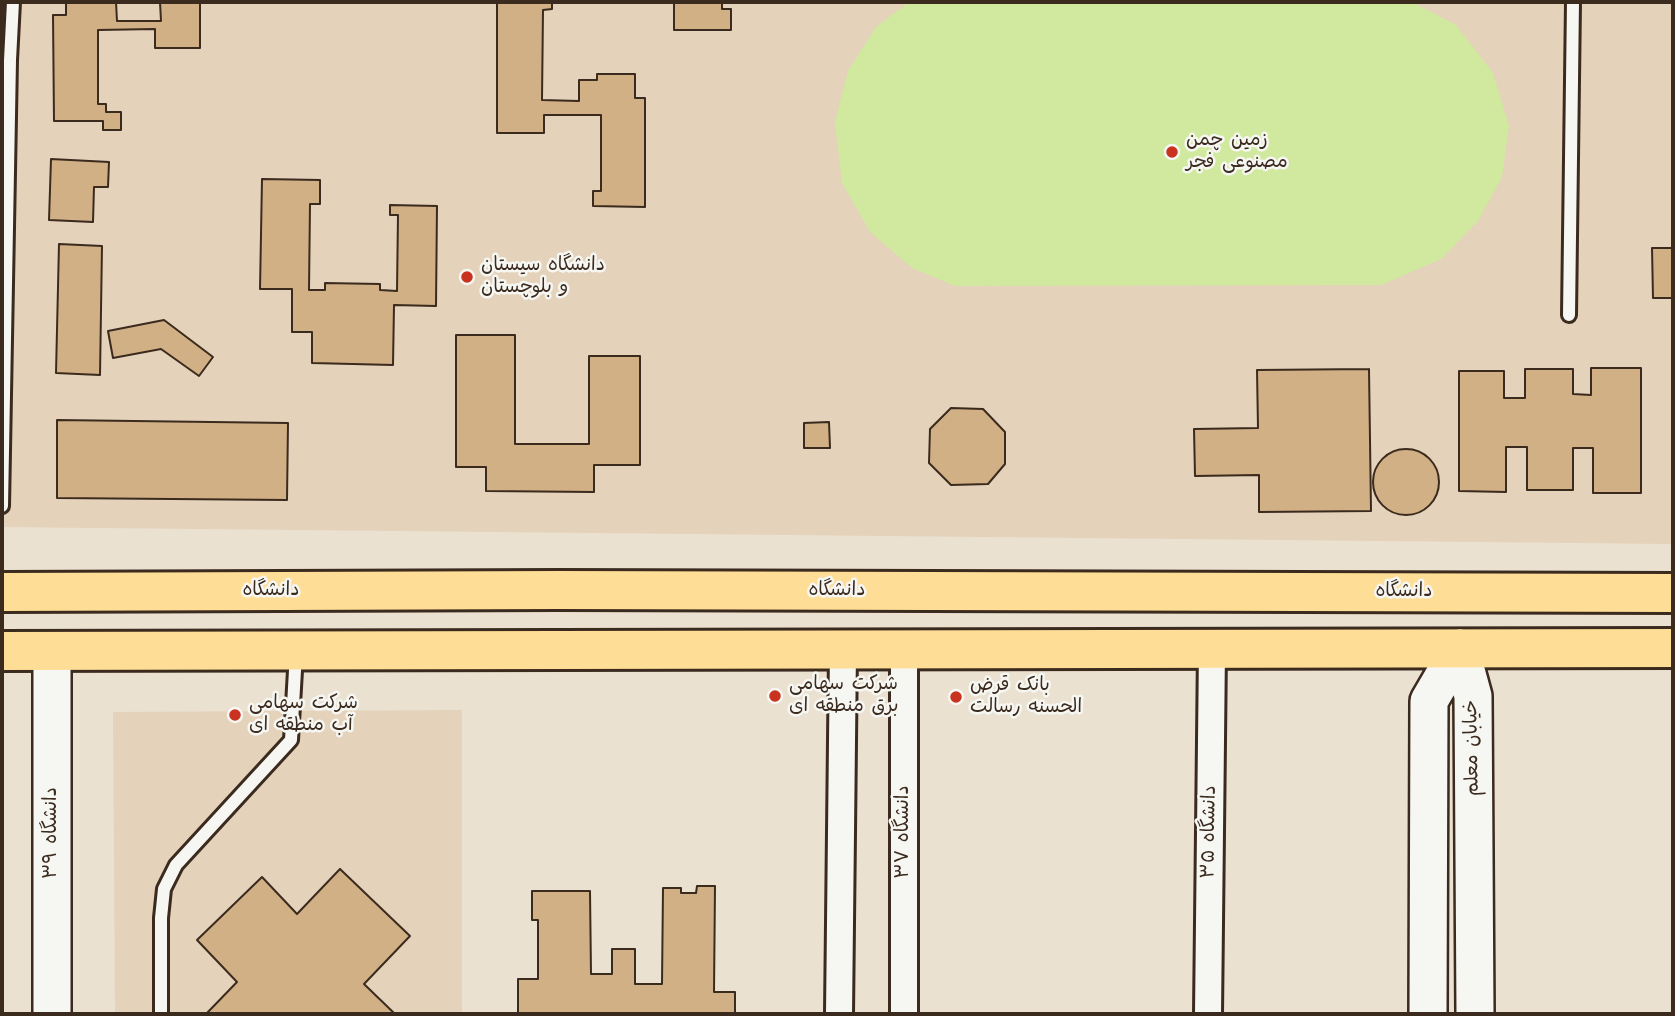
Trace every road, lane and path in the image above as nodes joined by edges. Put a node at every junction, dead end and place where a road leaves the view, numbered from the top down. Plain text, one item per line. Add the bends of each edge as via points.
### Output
1 (13, 2) edge
2 (1573, 2) edge
3 (6, 109) edge
4 (1569, 314) dead end
5 (3, 398) edge
6 (2, 506) edge
7 (559, 590) junction
8 (2, 592) edge
9 (1460, 592) junction
10 (1673, 593) edge
11 (1460, 648) junction
12 (1673, 648) edge
13 (904, 649) junction
14 (1212, 649) junction
15 (563, 650) junction
16 (843, 650) junction
17 (2, 651) edge
18 (52, 651) junction
19 (293, 651) junction
20 (1429, 938) junction
21 (1474, 939) junction
22 (52, 1014) edge
23 (161, 1014) edge
24 (839, 1014) edge
25 (904, 1014) edge
26 (1208, 1014) edge
27 (1428, 1014) edge
28 (1475, 1014) edge

1 - 3 lane
2 - 4 lane
3 - 5 lane
5 - 6 lane
7 - 8 main road, دانشگاه
7 - 9 main road, دانشگاه
7 - 15 main road
9 - 10 main road, دانشگاه
9 - 11 main road
11 - 12 main road
11 - 14 main road
11 - 20 main road, خیابان معلم via 1429,701
11 - 21 main road, خیابان معلم via 1473,696
13 - 14 main road
13 - 16 main road
13 - 25 street, دانشگاه ۳۷
14 - 26 street, دانشگاه ۳۵
15 - 16 main road
15 - 19 main road
16 - 24 street
17 - 18 main road
18 - 19 main road
18 - 22 main road, دانشگاه ۳۹
19 - 23 lane via 291,740 176,864 164,889
20 - 21 main road
20 - 27 main road, خیابان معلم
21 - 28 main road, خیابان معلم

